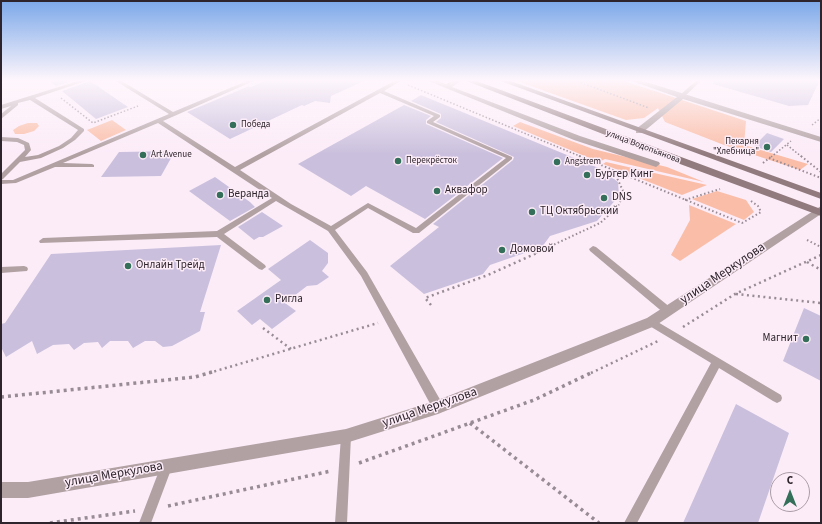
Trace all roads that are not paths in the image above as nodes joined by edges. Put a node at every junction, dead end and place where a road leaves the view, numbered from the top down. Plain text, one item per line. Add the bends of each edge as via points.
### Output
1 (11, 104) edge
2 (15, 104) edge
3 (41, 104) edge
4 (156, 104) edge
5 (195, 104) edge
6 (354, 104) edge
7 (411, 104) edge
8 (491, 104) edge
9 (531, 104) edge
10 (567, 104) edge
11 (672, 104) edge
12 (709, 104) edge
13 (1, 108) edge
14 (172, 114) junction
15 (1, 117) edge
16 (158, 120) junction
17 (639, 131) junction
18 (1, 140) edge
19 (821, 140) edge
20 (18, 160) junction
21 (656, 164) dead end
22 (53, 165) junction
23 (92, 166) dead end
24 (235, 170) junction
25 (1, 178) edge
26 (1, 182) edge
27 (821, 196) edge
28 (276, 198) junction
29 (820, 211) edge
30 (331, 230) junction
31 (219, 234) junction
32 (43, 241) dead end
33 (593, 248) dead end
34 (262, 267) dead end
35 (1, 270) edge
36 (24, 270) dead end
37 (668, 311) junction
38 (651, 322) junction
39 (717, 362) junction
40 (777, 398) dead end
41 (438, 407) junction
42 (346, 436) junction
43 (166, 467) junction
44 (1, 490) edge
45 (145, 523) edge
46 (341, 523) edge
47 (630, 523) edge

1 - 13 lane
2 - 15 lane
3 - 20 lane via 82,130 61,147 39,157
4 - 14 lane
5 - 14 lane
6 - 24 lane
7 - 30 lane via 438,116 429,122 510,158 416,231 368,204
8 - 21 street via 577,138
9 - 29 main road, улица Водопьянова
10 - 17 main road, улица Водопьянова
11 - 17 street
12 - 19 street
14 - 16 lane
16 - 22 lane
16 - 24 lane
17 - 27 main road, улица Водопьянова
18 - 20 lane via 18,140 27,144 28,150
20 - 25 lane
22 - 23 lane
22 - 26 lane via 14,182
24 - 28 lane
28 - 30 lane
28 - 31 lane
29 - 37 street, улица Меркулова
30 - 41 lane via 364,274
31 - 32 lane
31 - 34 lane
33 - 37 lane
35 - 36 lane
37 - 38 street, улица Меркулова
38 - 39 lane
38 - 41 street, улица Меркулова
39 - 40 lane
39 - 47 lane
41 - 42 street, улица Меркулова
42 - 43 street, улица Меркулова
42 - 46 lane
43 - 44 street, улица Меркулова via 28,490
43 - 45 lane

